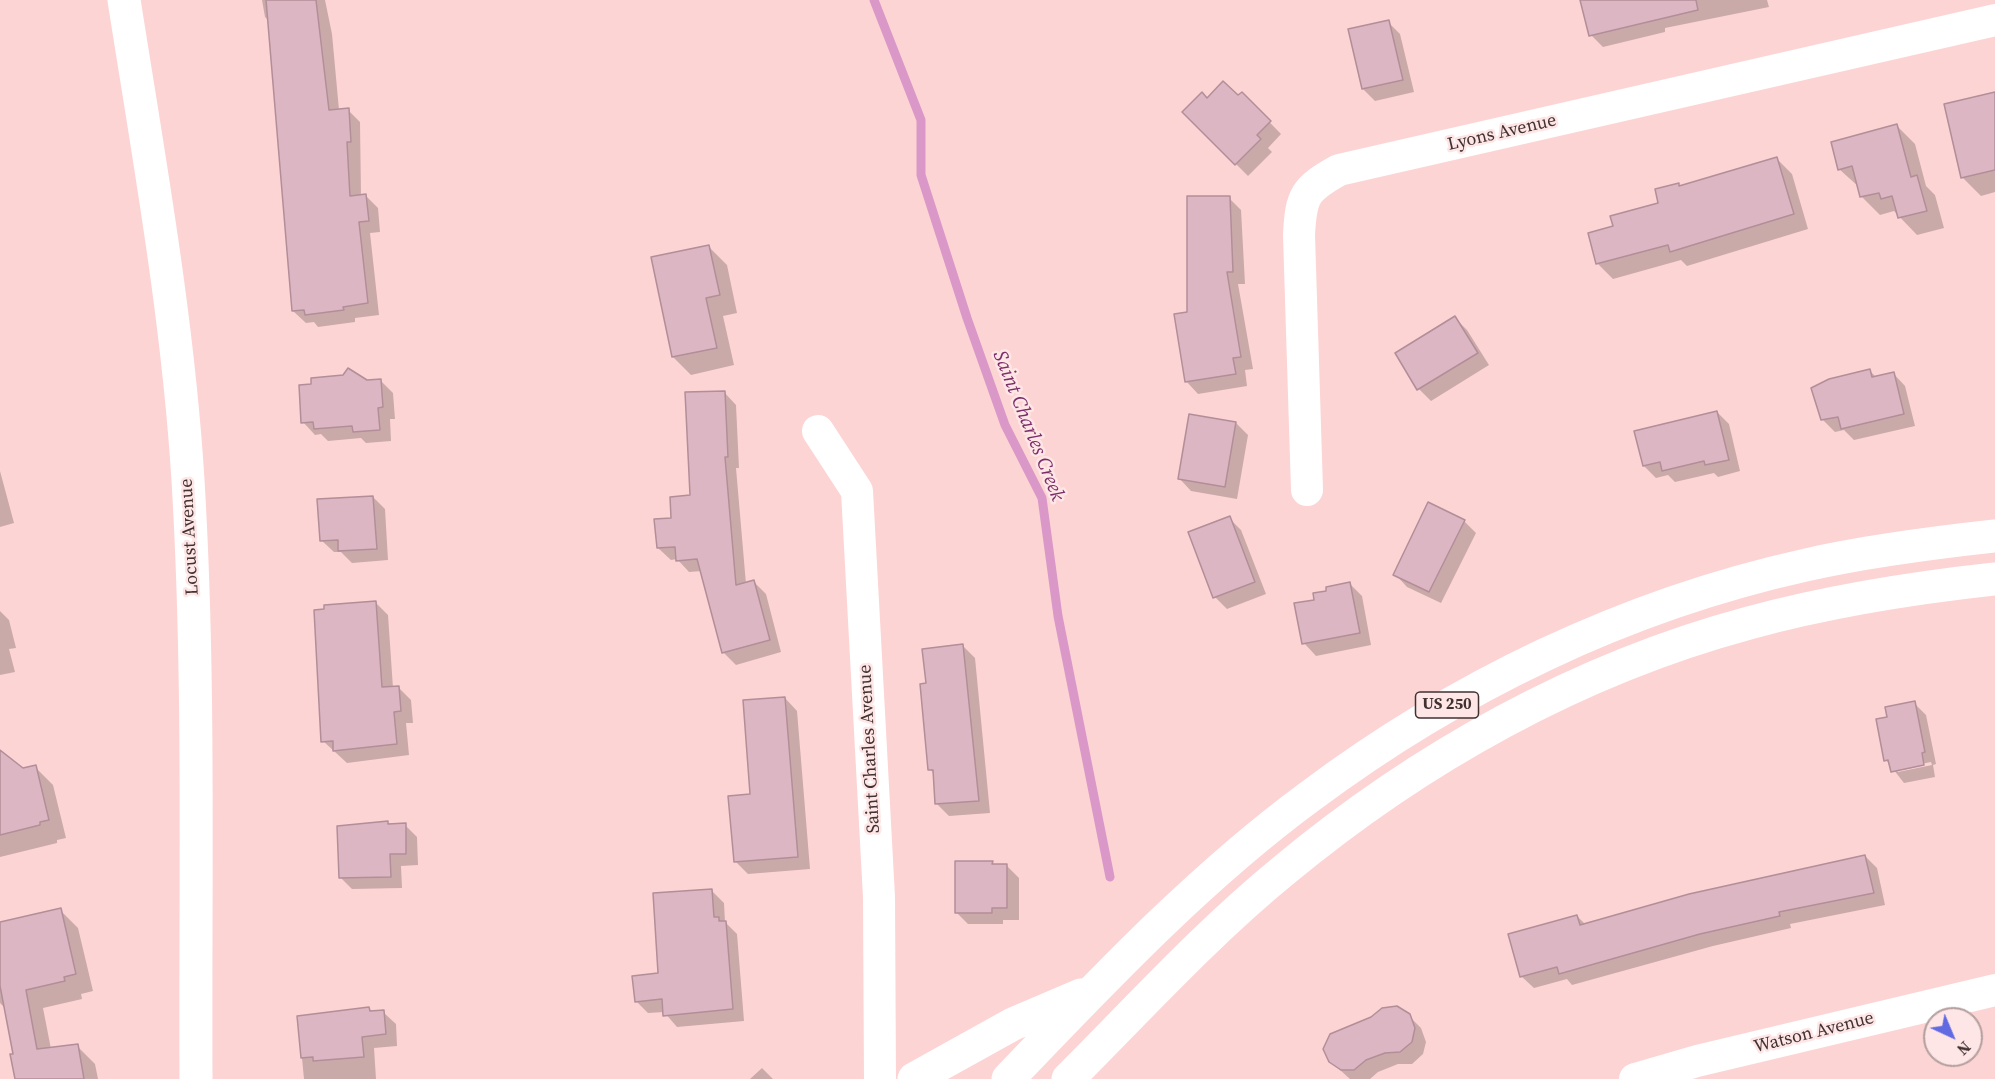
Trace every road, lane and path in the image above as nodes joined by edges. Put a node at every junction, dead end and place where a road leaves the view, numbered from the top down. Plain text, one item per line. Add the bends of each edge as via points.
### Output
1 (123, 0) edge
2 (1995, 20) edge
3 (818, 431) dead end
4 (1306, 490) dead end
5 (1995, 536) edge
6 (1995, 579) edge
7 (1094, 990) junction
8 (1995, 990) edge
9 (196, 1079) edge
10 (880, 1079) edge
11 (914, 1079) edge
12 (1008, 1079) edge
13 (1068, 1079) edge
14 (1635, 1079) edge

1 - 9 main road, Locust Avenue via 170,286 188,478 194,639
2 - 4 street, Lyons Avenue via 1339,170 1310,187 1300,210 1299,235
3 - 10 street, Saint Charles Avenue via 857,491 879,897
5 - 7 main road, US 250 via 1805,565 1706,592 1610,626 1528,662 1386,742 1307,798 1225,866
6 - 13 main road, US 250 via 1822,605 1748,623 1664,650 1516,714 1434,761 1355,814 1281,872
7 - 11 main road via 1013,1024
7 - 12 main road, US 250
8 - 14 street, Watson Avenue

